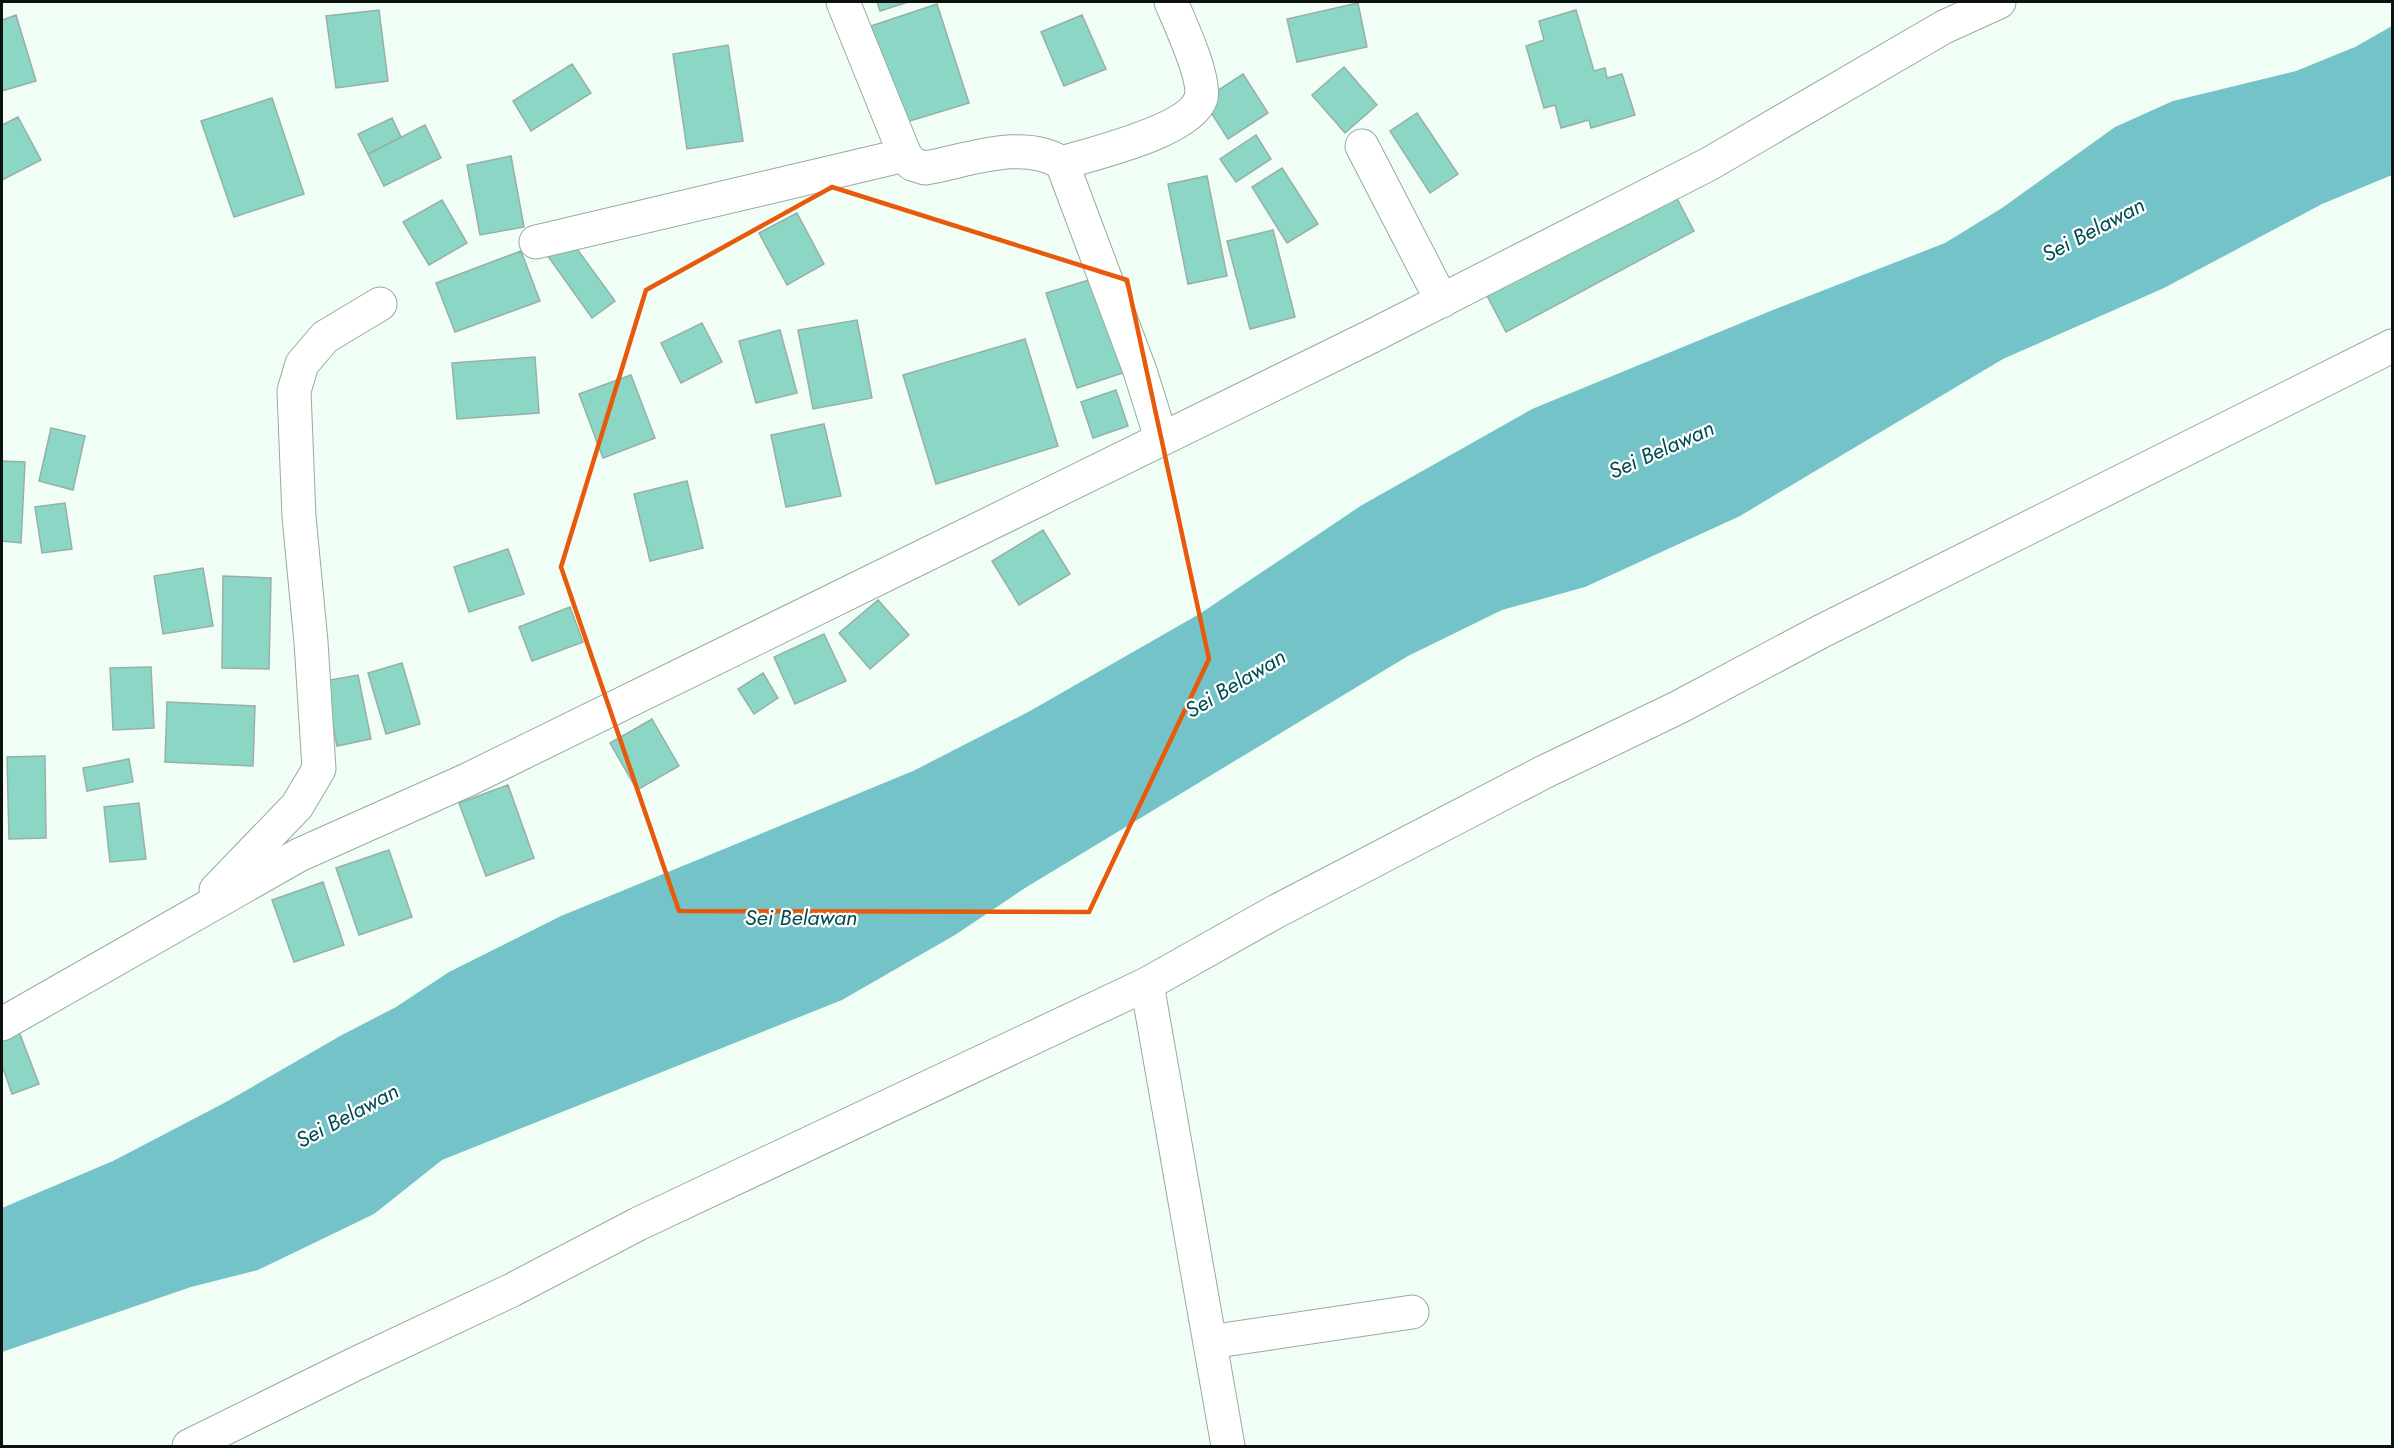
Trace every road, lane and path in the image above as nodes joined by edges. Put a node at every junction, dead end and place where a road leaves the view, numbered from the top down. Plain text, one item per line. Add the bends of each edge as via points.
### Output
1 (843, 2) edge
2 (1171, 2) edge
3 (1999, 2) edge
4 (1362, 146) dead end
5 (905, 154) junction
6 (1062, 163) junction
7 (536, 242) dead end
8 (1442, 301) junction
9 (380, 304) dead end
10 (2392, 346) edge
11 (1161, 438) junction
12 (187, 919) junction
13 (1147, 984) junction
14 (2, 1024) edge
15 (1412, 1312) dead end
16 (1210, 1342) junction
17 (189, 1446) edge
18 (1228, 1446) edge

1 - 5 street
2 - 6 street via 1196,61 1201,96 1195,109 1180,121 1144,138
3 - 8 street via 1944,27 1709,164
4 - 8 street
5 - 6 street via 912,164 925,168 1019,150 1050,155
5 - 7 street
6 - 11 street
8 - 11 street
9 - 12 street via 325,337 302,364 294,391 298,517 319,769 297,806
10 - 13 street via 1544,772 1275,912
11 - 12 street via 466,780 300,855
12 - 14 street
13 - 16 street
13 - 17 street via 639,1224 512,1290
15 - 16 street
16 - 18 street

